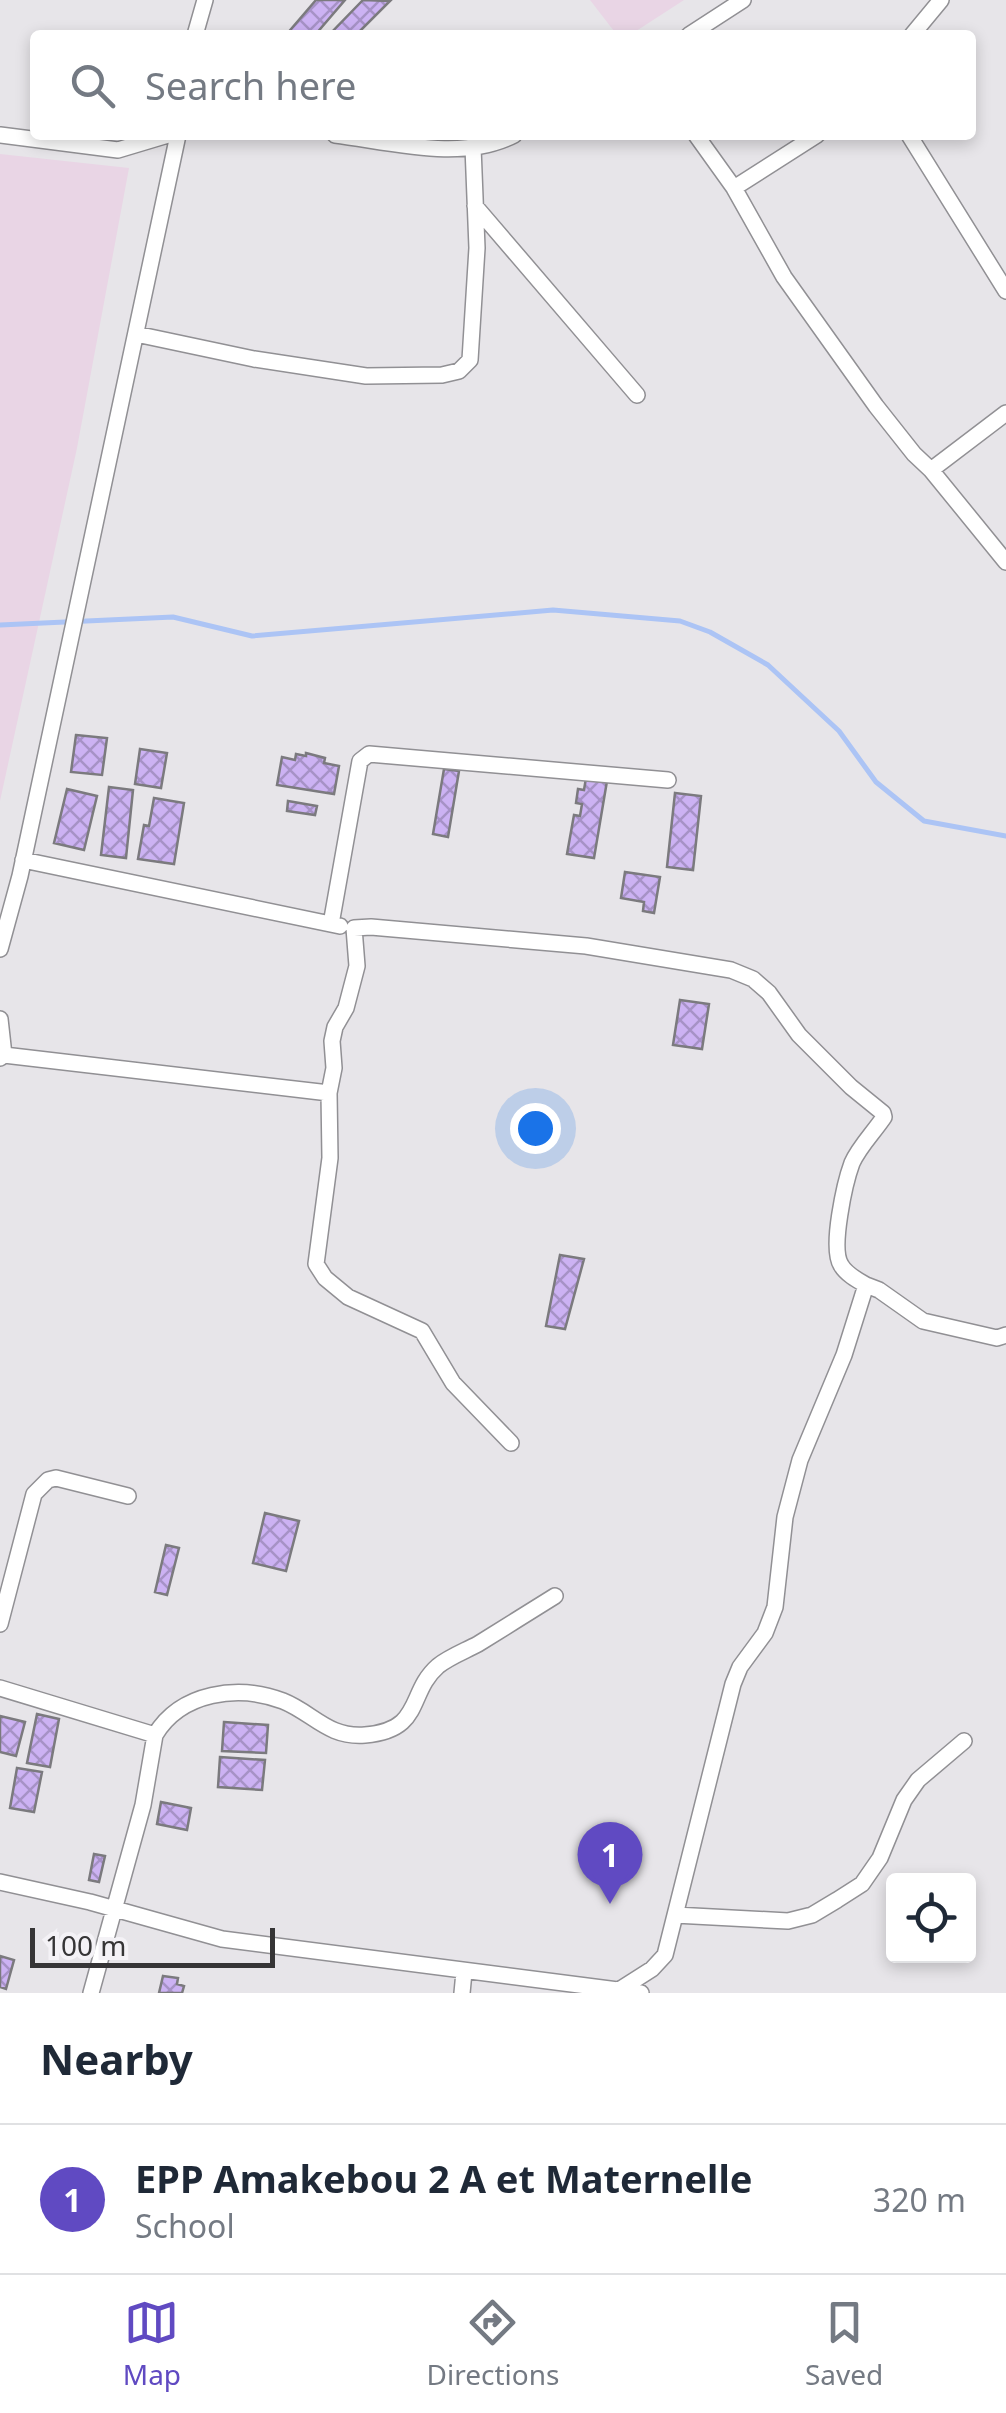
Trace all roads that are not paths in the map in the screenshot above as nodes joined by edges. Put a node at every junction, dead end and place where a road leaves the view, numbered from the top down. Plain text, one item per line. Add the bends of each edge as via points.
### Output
1 (205, 0) edge
2 (743, 0) edge
3 (941, 0) edge
4 (197, 30) edge
5 (697, 30) edge
6 (916, 30) edge
7 (0, 135) edge
8 (30, 139) edge
9 (39, 140) edge
10 (151, 140) edge
11 (177, 140) edge
12 (371, 140) edge
13 (505, 140) edge
14 (700, 140) edge
15 (809, 140) edge
16 (912, 140) edge
17 (473, 147) junction
18 (734, 188) junction
19 (475, 206) junction
20 (1006, 291) edge
21 (136, 334) junction
22 (637, 395) dead end
23 (1006, 413) edge
24 (931, 470) junction
25 (1006, 562) edge
26 (668, 780) dead end
27 (23, 860) junction
28 (330, 924) junction
29 (354, 928) junction
30 (0, 949) edge
31 (0, 1019) edge
32 (2, 1057) edge
33 (329, 1093) junction
34 (866, 1285) junction
35 (1006, 1335) edge
36 (510, 1443) dead end
37 (128, 1496) dead end
38 (555, 1596) dead end
39 (0, 1624) edge
40 (0, 1688) edge
41 (155, 1735) junction
42 (964, 1741) dead end
43 (0, 1882) edge
44 (112, 1908) junction
45 (675, 1916) junction
46 (464, 1972) junction
47 (619, 1990) junction
48 (91, 1993) edge
49 (462, 1993) edge
50 (641, 1993) edge

1 - 4 street
2 - 5 street
3 - 6 street
7 - 8 street
9 - 10 street via 118,150
11 - 21 street
12 - 17 street
13 - 17 street
14 - 18 street
15 - 18 street
16 - 20 street
17 - 19 street
18 - 24 street via 784,277
19 - 21 street via 470,360 458,370 366,376
19 - 22 street
21 - 27 street
23 - 24 street
24 - 25 street
26 - 28 street via 369,754 360,762
27 - 28 street
27 - 30 street
28 - 29 street
29 - 33 street via 356,966 332,1041
29 - 34 street via 586,946 731,970 753,980 806,1042 883,1113 854,1160 837,1234 841,1265
31 - 32 street
32 - 33 street
33 - 36 street via 330,1158 316,1264 348,1297 422,1331 454,1383
34 - 35 street via 923,1322
34 - 45 street via 800,1460 785,1517 775,1607 733,1684
37 - 39 street via 56,1478 42,1485 34,1494
38 - 41 street via 435,1668 402,1723 384,1732 340,1733 286,1702 221,1692 166,1717
40 - 41 street
41 - 44 street via 143,1805
42 - 45 street via 918,1780 880,1858 862,1884 837,1900 788,1920
43 - 44 street
44 - 46 street via 222,1939
44 - 48 street
45 - 47 street via 660,1962
46 - 47 street
46 - 49 street
47 - 50 street

